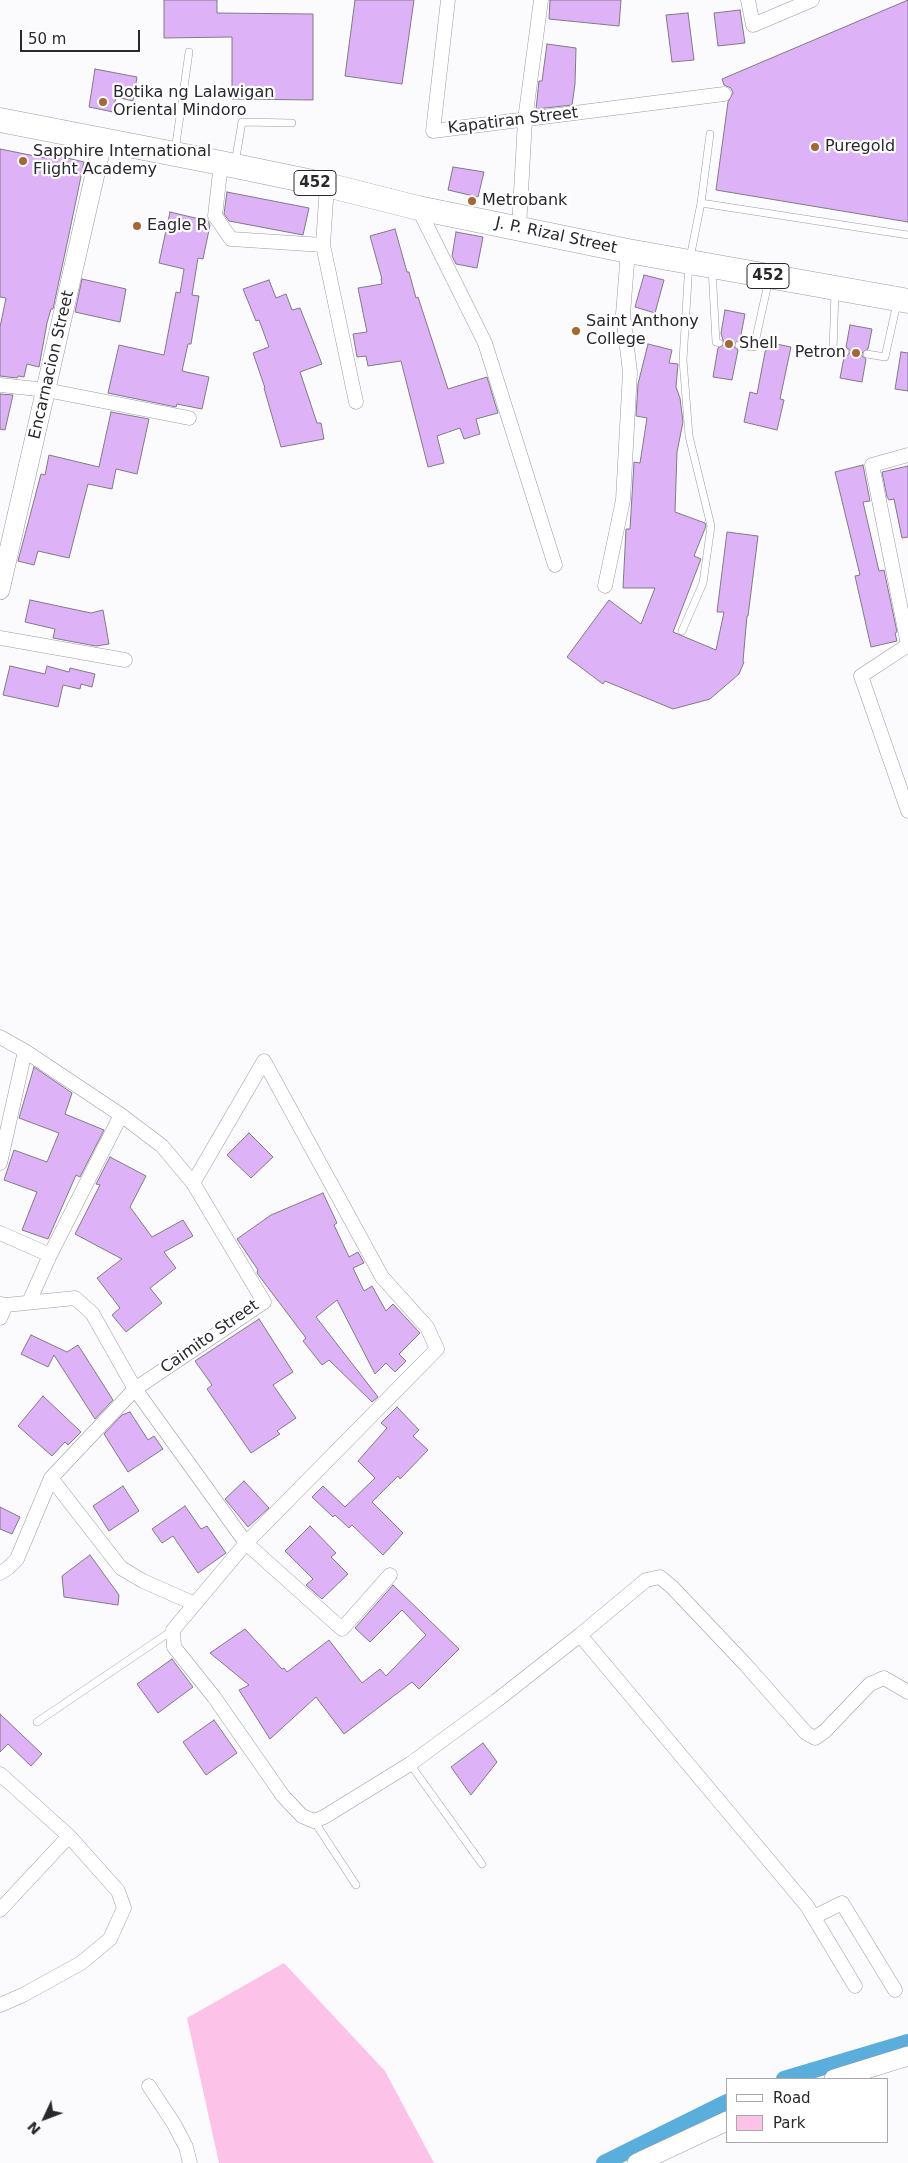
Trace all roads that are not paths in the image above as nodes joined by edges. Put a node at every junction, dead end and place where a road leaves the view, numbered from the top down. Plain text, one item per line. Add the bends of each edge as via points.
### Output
1 (448, 0) edge
2 (541, 0) edge
3 (748, 0) edge
4 (812, 0) edge
5 (189, 52) dead end
6 (724, 94) dead end
7 (0, 120) edge
8 (525, 120) junction
9 (292, 124) dead end
10 (710, 134) dead end
11 (103, 139) junction
12 (175, 154) junction
13 (228, 164) junction
14 (328, 185) junction
15 (701, 203) junction
16 (418, 208) junction
17 (519, 228) junction
18 (908, 235) edge
19 (323, 245) junction
20 (628, 250) junction
21 (700, 264) junction
22 (770, 277) junction
23 (835, 289) junction
24 (903, 301) edge
25 (719, 343) dead end
26 (739, 345) dead end
27 (845, 352) dead end
28 (867, 354) dead end
29 (0, 384) edge
30 (46, 390) junction
31 (356, 402) dead end
32 (189, 418) dead end
33 (908, 455) edge
34 (555, 565) dead end
35 (605, 586) dead end
36 (0, 590) edge
37 (682, 631) dead end
38 (0, 638) edge
39 (908, 645) edge
40 (125, 660) dead end
41 (908, 811) edge
42 (0, 1037) edge
43 (25, 1051) junction
44 (121, 1115) junction
45 (0, 1163) edge
46 (193, 1183) junction
47 (0, 1233) edge
48 (50, 1255) junction
49 (29, 1302) junction
50 (3, 1305) edge
51 (0, 1318) edge
52 (135, 1389) junction
53 (51, 1478) junction
54 (246, 1542) junction
55 (0, 1572) edge
56 (390, 1575) dead end
57 (195, 1604) junction
58 (173, 1630) junction
59 (580, 1636) junction
60 (908, 1692) edge
61 (37, 1722) dead end
62 (410, 1764) junction
63 (1, 1776) edge
64 (314, 1821) junction
65 (69, 1836) junction
66 (482, 1864) dead end
67 (356, 1885) dead end
68 (0, 1910) edge
69 (814, 1917) junction
70 (855, 1986) dead end
71 (895, 1990) dead end
72 (0, 2005) edge
73 (908, 2056) edge
74 (837, 2078) edge
75 (149, 2086) dead end
76 (726, 2121) edge
77 (190, 2163) edge
78 (637, 2163) edge

1 - 8 street, Kapatiran Street via 433,131
2 - 8 street
3 - 4 street via 753,26
5 - 12 lane
6 - 8 street, Kapatiran Street
7 - 11 highway, J. P. Rizal Street / 452
8 - 17 street
9 - 13 lane via 242,122
10 - 15 lane
11 - 12 highway, J. P. Rizal Street / 452
11 - 30 street, Encarnacion Street
12 - 13 highway, J. P. Rizal Street / 452
13 - 14 highway, J. P. Rizal Street / 452
13 - 19 street via 215,216 231,239
14 - 16 highway, J. P. Rizal Street / 452
14 - 19 street
15 - 18 lane
15 - 21 lane
16 - 17 highway, J. P. Rizal Street / 452
16 - 34 street via 485,343
17 - 20 highway, J. P. Rizal Street / 452
19 - 31 street
20 - 21 highway, J. P. Rizal Street / 452
20 - 35 street via 623,314 630,372 623,500
21 - 22 highway, J. P. Rizal Street / 452
21 - 25 lane via 716,342
21 - 37 lane via 683,360 689,436 711,526 703,583
22 - 23 highway, J. P. Rizal Street / 452
22 - 26 lane via 754,347
23 - 24 highway, J. P. Rizal Street / 452
23 - 27 lane via 833,350
24 - 28 lane via 885,357
29 - 30 street
30 - 32 street
30 - 36 street, Encarnacion Street
33 - 39 street via 872,465
38 - 40 street
39 - 41 street via 861,676
42 - 43 street, Caimito Street
43 - 44 street, Caimito Street
43 - 45 street
44 - 46 street, Caimito Street via 162,1146
44 - 48 street
46 - 52 street, Caimito Street via 264,1302
46 - 54 street via 264,1061 382,1277 427,1327 437,1349
47 - 48 street
48 - 49 street
49 - 50 street
49 - 52 street via 75,1298 92,1313
50 - 51 street
52 - 53 street, Caimito Street
52 - 54 street
53 - 55 street, Caimito Street via 17,1559
53 - 57 street via 120,1568
54 - 56 street via 342,1629
54 - 57 street
57 - 58 street
58 - 61 lane
58 - 64 street via 174,1647 214,1697 283,1796 302,1816
59 - 60 street via 646,1580 660,1577 806,1733 815,1738 870,1684 884,1678
59 - 62 street
59 - 69 street
62 - 64 street
62 - 66 lane
63 - 65 street
64 - 67 lane
65 - 68 street
65 - 72 street via 118,1891 124,1908 110,1939 81,1963
69 - 70 street
69 - 71 street via 842,1903
73 - 74 street
75 - 77 street via 174,2124
76 - 78 street

